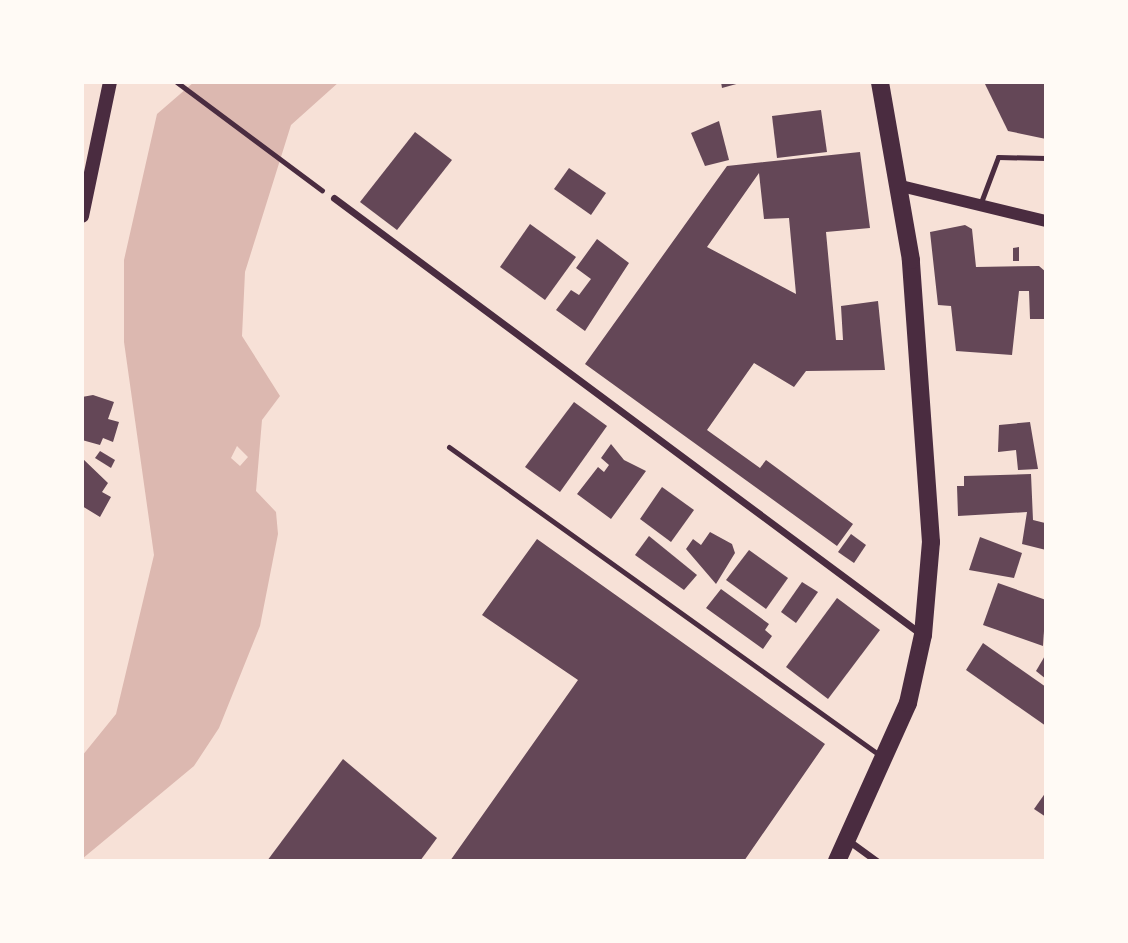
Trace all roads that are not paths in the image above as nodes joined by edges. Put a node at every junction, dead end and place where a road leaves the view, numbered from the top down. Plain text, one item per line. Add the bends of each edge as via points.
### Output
1 (110, 82) edge
2 (880, 82) edge
3 (1046, 158) edge
4 (901, 186) junction
5 (334, 198) road end
6 (980, 205) junction
7 (82, 216) edge
8 (1046, 221) edge
9 (449, 447) dead end
10 (923, 635) junction
11 (887, 760) junction
12 (849, 841) junction
13 (837, 861) edge
14 (877, 861) edge

1 - 7 main road
2 - 4 main road
3 - 6 lane via 998,157
4 - 6 street
4 - 10 main road via 930,471
5 - 10 street
6 - 8 street
9 - 11 lane
10 - 11 main road
11 - 12 main road
12 - 13 main road
12 - 14 street

